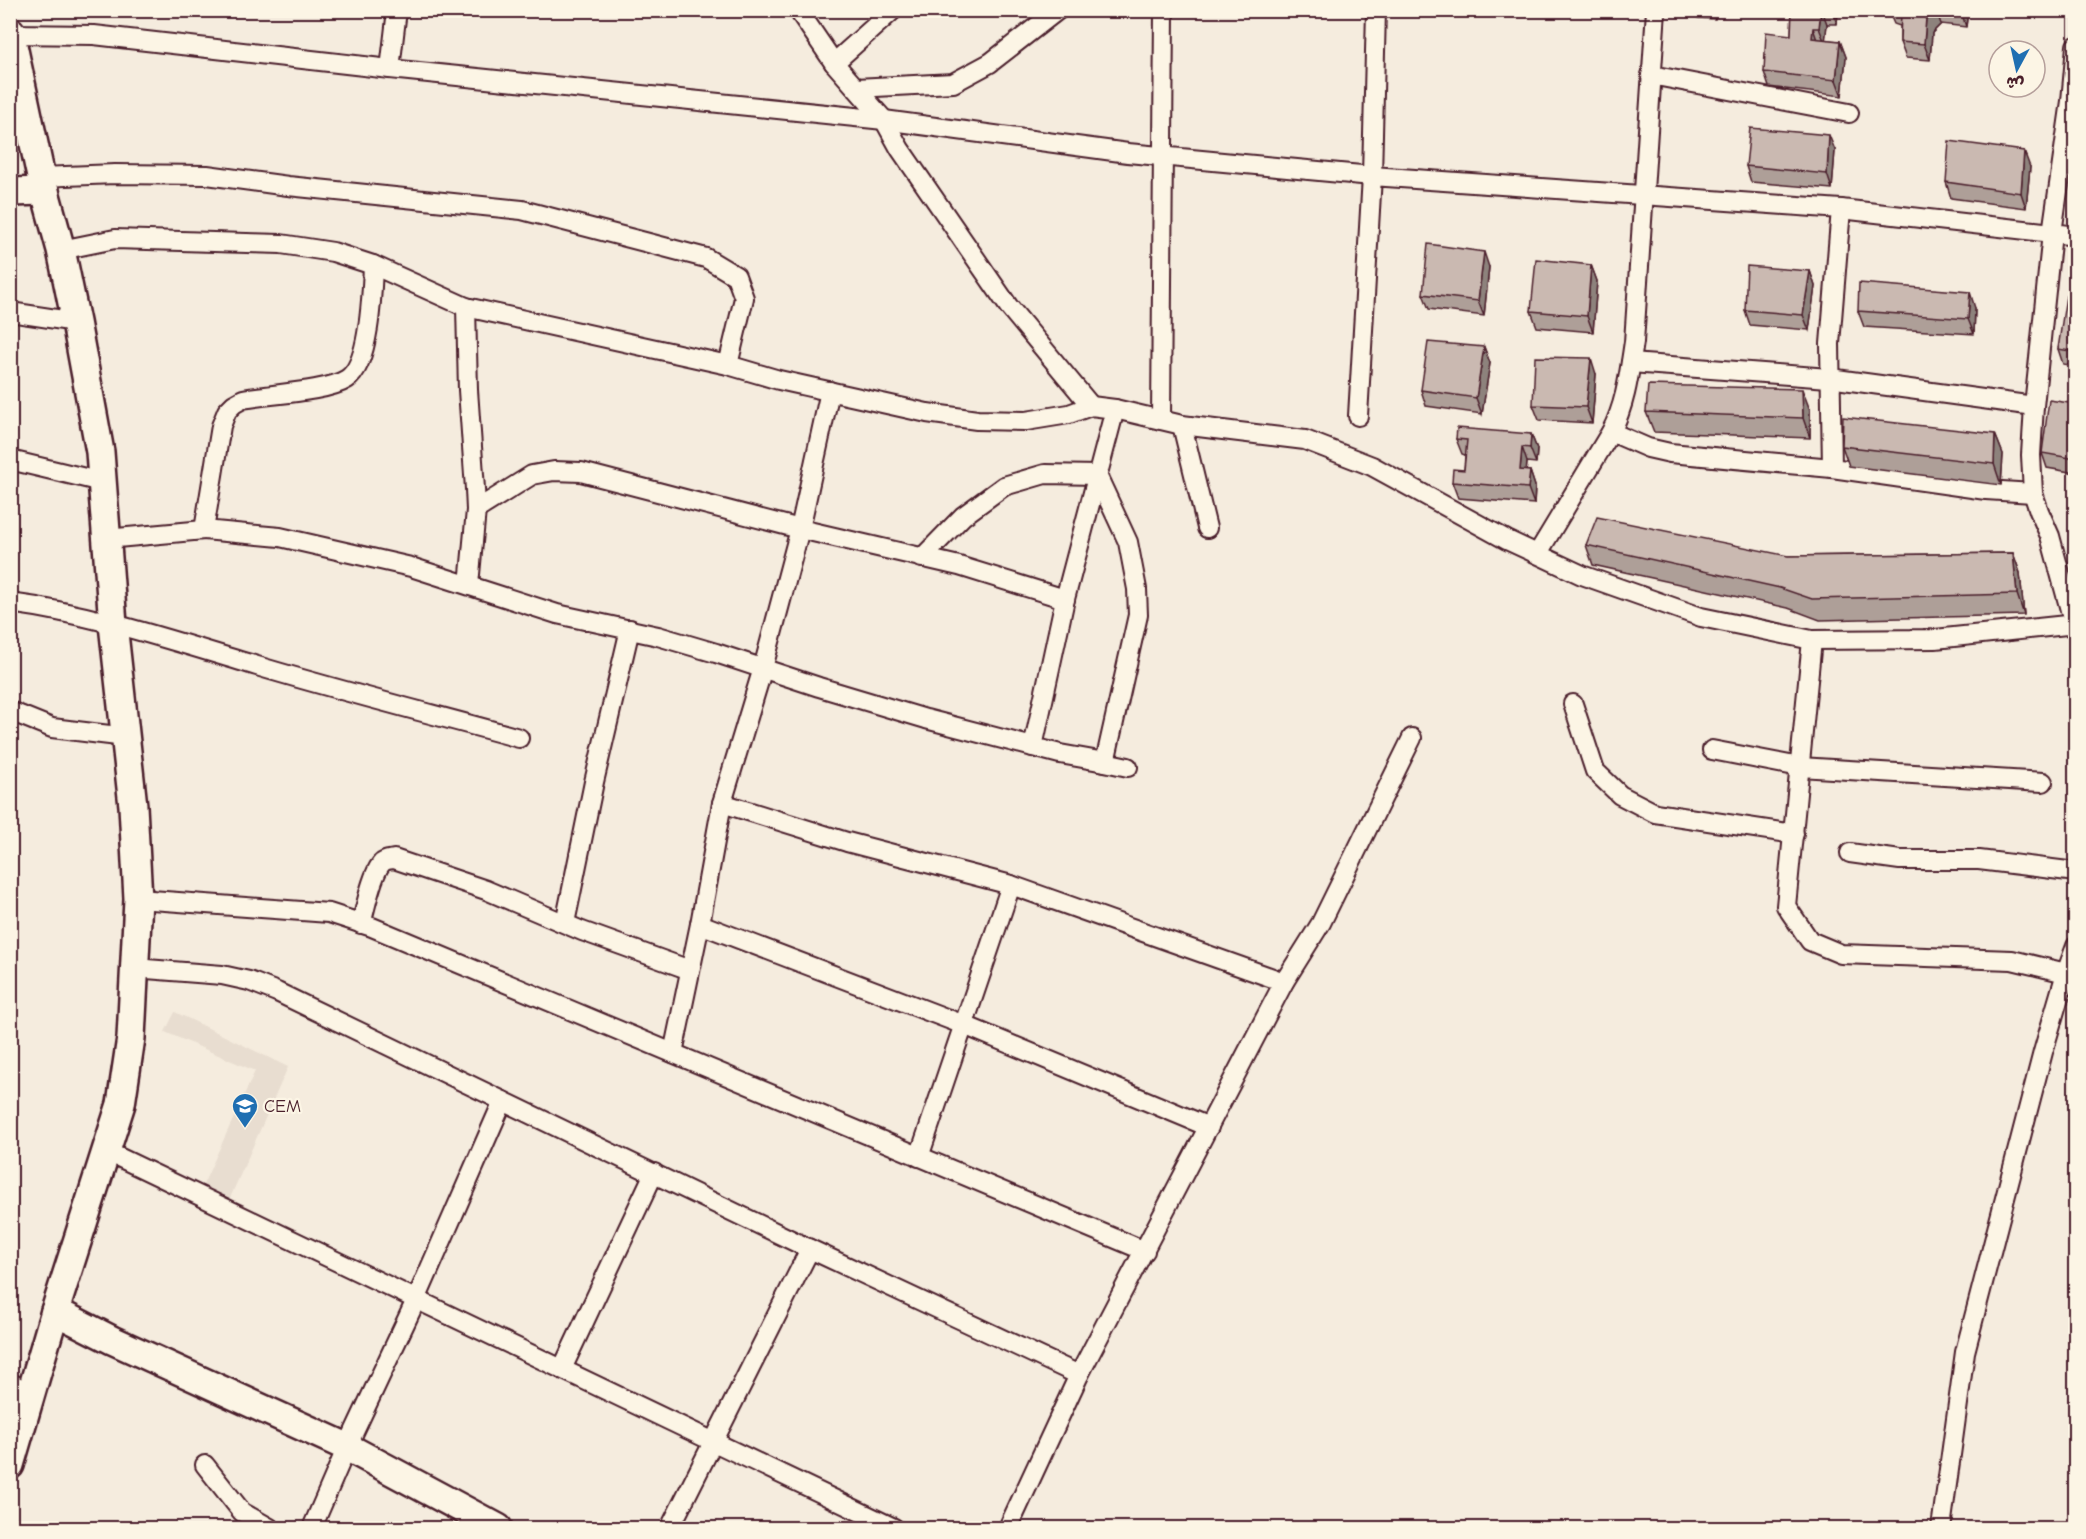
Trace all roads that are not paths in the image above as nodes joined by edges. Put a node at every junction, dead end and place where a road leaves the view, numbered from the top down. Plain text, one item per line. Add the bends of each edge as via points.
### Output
1 (398, 10) edge
2 (798, 10) edge
3 (893, 10) edge
4 (1058, 10) edge
5 (1164, 10) edge
6 (1376, 10) edge
7 (1656, 10) edge
8 (11, 33) edge
9 (2076, 46) edge
10 (834, 63) junction
11 (390, 69) junction
12 (1651, 75) junction
13 (856, 88) junction
14 (1849, 113) dead end
15 (884, 120) junction
16 (1164, 157) junction
17 (1372, 176) junction
18 (43, 184) junction
19 (10, 192) edge
20 (1642, 195) junction
21 (1841, 209) junction
22 (2052, 233) junction
23 (2076, 236) edge
24 (61, 250) junction
25 (373, 265) junction
26 (466, 307) junction
27 (10, 312) edge
28 (76, 322) junction
29 (1631, 363) junction
30 (728, 365) junction
31 (1829, 378) junction
32 (830, 391) junction
33 (1091, 406) junction
34 (2034, 406) junction
35 (1115, 409) junction
36 (1358, 416) dead end
37 (1161, 420) junction
38 (1182, 425) junction
39 (1611, 432) junction
40 (10, 460) edge
41 (1832, 468) junction
42 (1097, 475) junction
43 (102, 482) junction
44 (2033, 493) junction
45 (476, 510) junction
46 (1207, 528) dead end
47 (800, 529) junction
48 (204, 530) junction
49 (106, 539) junction
50 (1538, 553) junction
51 (922, 558) junction
52 (469, 585) junction
53 (1065, 599) junction
54 (10, 603) edge
55 (112, 624) junction
56 (2075, 624) edge
57 (630, 629) junction
58 (1812, 640) junction
59 (763, 668) junction
60 (1573, 704) dead end
61 (10, 711) edge
62 (126, 737) junction
63 (519, 738) dead end
64 (1412, 738) dead end
65 (1033, 747) junction
66 (1712, 750) dead end
67 (1105, 762) junction
68 (1128, 767) dead end
69 (1800, 767) junction
70 (2043, 782) dead end
71 (722, 803) junction
72 (1794, 834) junction
73 (1850, 853) dead end
74 (2076, 872) edge
75 (1011, 885) junction
76 (138, 899) junction
77 (565, 923) junction
78 (362, 924) junction
79 (700, 924) junction
80 (2076, 946) edge
81 (134, 968) junction
82 (690, 970) junction
83 (2066, 972) junction
84 (1284, 982) junction
85 (964, 1025) junction
86 (673, 1053) junction
87 (503, 1101) junction
88 (1209, 1127) junction
89 (106, 1151) junction
90 (919, 1157) junction
91 (654, 1173) junction
92 (810, 1249) junction
93 (1145, 1251) junction
94 (416, 1300) junction
95 (55, 1311) junction
96 (562, 1369) junction
97 (1079, 1375) junction
98 (20, 1389) edge
99 (713, 1442) junction
100 (347, 1447) junction
101 (10, 1465) edge
102 (205, 1465) dead end
103 (270, 1528) edge
104 (312, 1528) edge
105 (498, 1528) edge
106 (670, 1528) edge
107 (894, 1528) edge
108 (1008, 1528) edge
109 (1941, 1528) edge

1 - 11 street
2 - 10 street
3 - 10 street
4 - 13 street via 990,63 953,83
5 - 16 street
6 - 17 street
7 - 12 street
8 - 11 street via 94,35
8 - 18 main road
9 - 22 street
10 - 13 street
11 - 15 street
12 - 14 street
12 - 20 street
13 - 15 street
15 - 16 street
15 - 33 street via 1009,307
16 - 17 street
16 - 37 street
17 - 20 street
17 - 36 street
18 - 19 main road
18 - 24 main road
18 - 30 street via 115,174 207,175 522,210 706,258 736,276 744,298
20 - 21 street
20 - 29 street
21 - 22 street
21 - 31 street
22 - 23 street
22 - 34 street
24 - 25 street via 115,239 281,244 333,252
24 - 28 main road
25 - 26 street
25 - 48 street via 370,321 356,369 349,378 323,387 243,399 227,411 216,449
26 - 30 street
26 - 45 street
27 - 28 street
28 - 43 main road
29 - 31 street
29 - 39 street via 1626,394
30 - 32 street
31 - 34 street
31 - 41 street
32 - 33 street via 977,420 1026,420 1069,414
32 - 47 street
33 - 35 street
34 - 44 street
35 - 37 street
35 - 42 street
37 - 38 street
38 - 46 street
38 - 50 street via 1305,440 1372,466
39 - 41 street via 1670,453
39 - 50 street
40 - 43 street
41 - 44 street
42 - 51 street via 1046,474 1004,486 963,516
42 - 53 street
42 - 67 street via 1128,542 1138,615
43 - 49 main road
44 - 56 street via 2050,536
45 - 47 street via 532,475 581,472
45 - 52 street
47 - 51 street
47 - 59 street
48 - 49 street
48 - 52 street via 280,537 411,567
49 - 55 main road
50 - 58 street via 1582,575 1701,617
51 - 53 street
52 - 57 street via 557,614
53 - 65 street
54 - 55 street
55 - 62 main road
55 - 63 street
56 - 58 street via 1935,639
57 - 59 street
57 - 77 street
58 - 69 street
59 - 65 street via 926,719
59 - 71 street
60 - 72 street via 1595,771 1620,795 1655,813
61 - 62 street via 52,728
62 - 76 main road
64 - 84 street via 1321,922
65 - 67 street
66 - 69 street
67 - 68 street
69 - 70 street
69 - 72 street
71 - 75 street via 847,842
71 - 79 street
72 - 83 street via 1786,906 1810,941 1841,954 2012,960
73 - 74 street via 1900,860 1979,860
75 - 84 street
75 - 85 street
76 - 78 street via 329,914
76 - 81 main road
77 - 78 street via 486,890 394,859 381,864
77 - 82 street
78 - 86 street
79 - 82 street
79 - 85 street
80 - 83 street
81 - 87 street via 249,981
81 - 89 main road via 131,1038 121,1104
82 - 86 street
83 - 109 street via 1965,1352
84 - 88 street
85 - 88 street
85 - 90 street
86 - 90 street
87 - 91 street
87 - 94 street
88 - 93 street
89 - 94 street
89 - 95 main road
90 - 93 street
91 - 92 street
91 - 96 street
92 - 97 street
92 - 99 street
93 - 97 street
94 - 96 street
94 - 100 street
95 - 98 main road
95 - 100 main road
96 - 99 street
97 - 108 street
98 - 101 main road
99 - 106 street
99 - 107 street
100 - 104 street
100 - 105 main road
102 - 103 street via 242,1512

